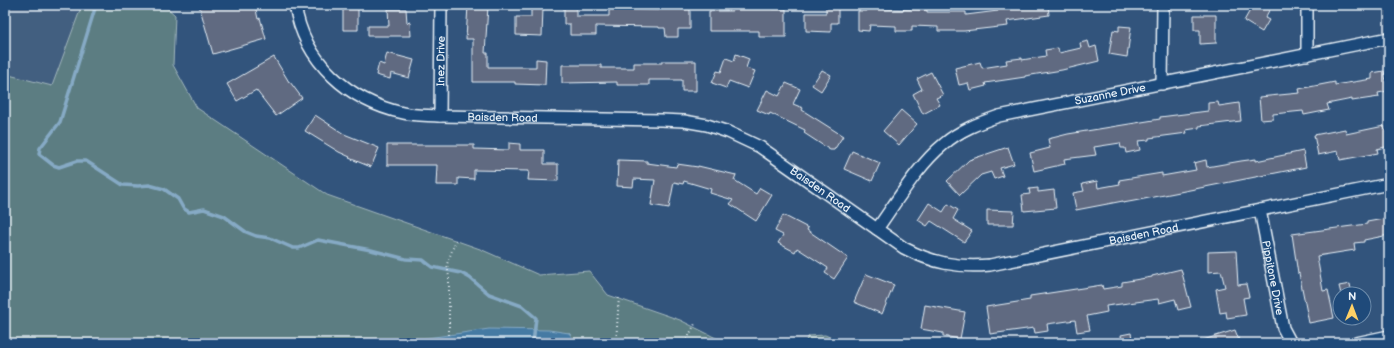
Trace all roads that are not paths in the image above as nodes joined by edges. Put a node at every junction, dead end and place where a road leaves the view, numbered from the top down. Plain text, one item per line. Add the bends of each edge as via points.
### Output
1 (295, 5) edge
2 (441, 5) edge
3 (1163, 5) edge
4 (1307, 5) edge
5 (1389, 38) edge
6 (1307, 55) junction
7 (1162, 84) junction
8 (440, 116) junction
9 (1389, 184) edge
10 (1260, 210) junction
11 (877, 229) junction
12 (1389, 336) edge
13 (1291, 343) edge
14 (1356, 343) edge

1 - 8 street, Baisden Road via 310,50 335,80 349,91 382,108 405,114
2 - 8 street, Inez Drive
3 - 7 street
4 - 6 street
5 - 6 street, Suzanne Drive
6 - 7 street, Suzanne Drive
7 - 11 street, Suzanne Drive via 999,116 962,131 933,153 921,166
8 - 11 street, Baisden Road via 661,120 707,126 728,132 760,147
9 - 10 street, Baisden Road
10 - 11 street, Baisden Road via 972,267 953,266 919,256
10 - 13 street, Pippitone Drive via 1283,328
12 - 14 street

